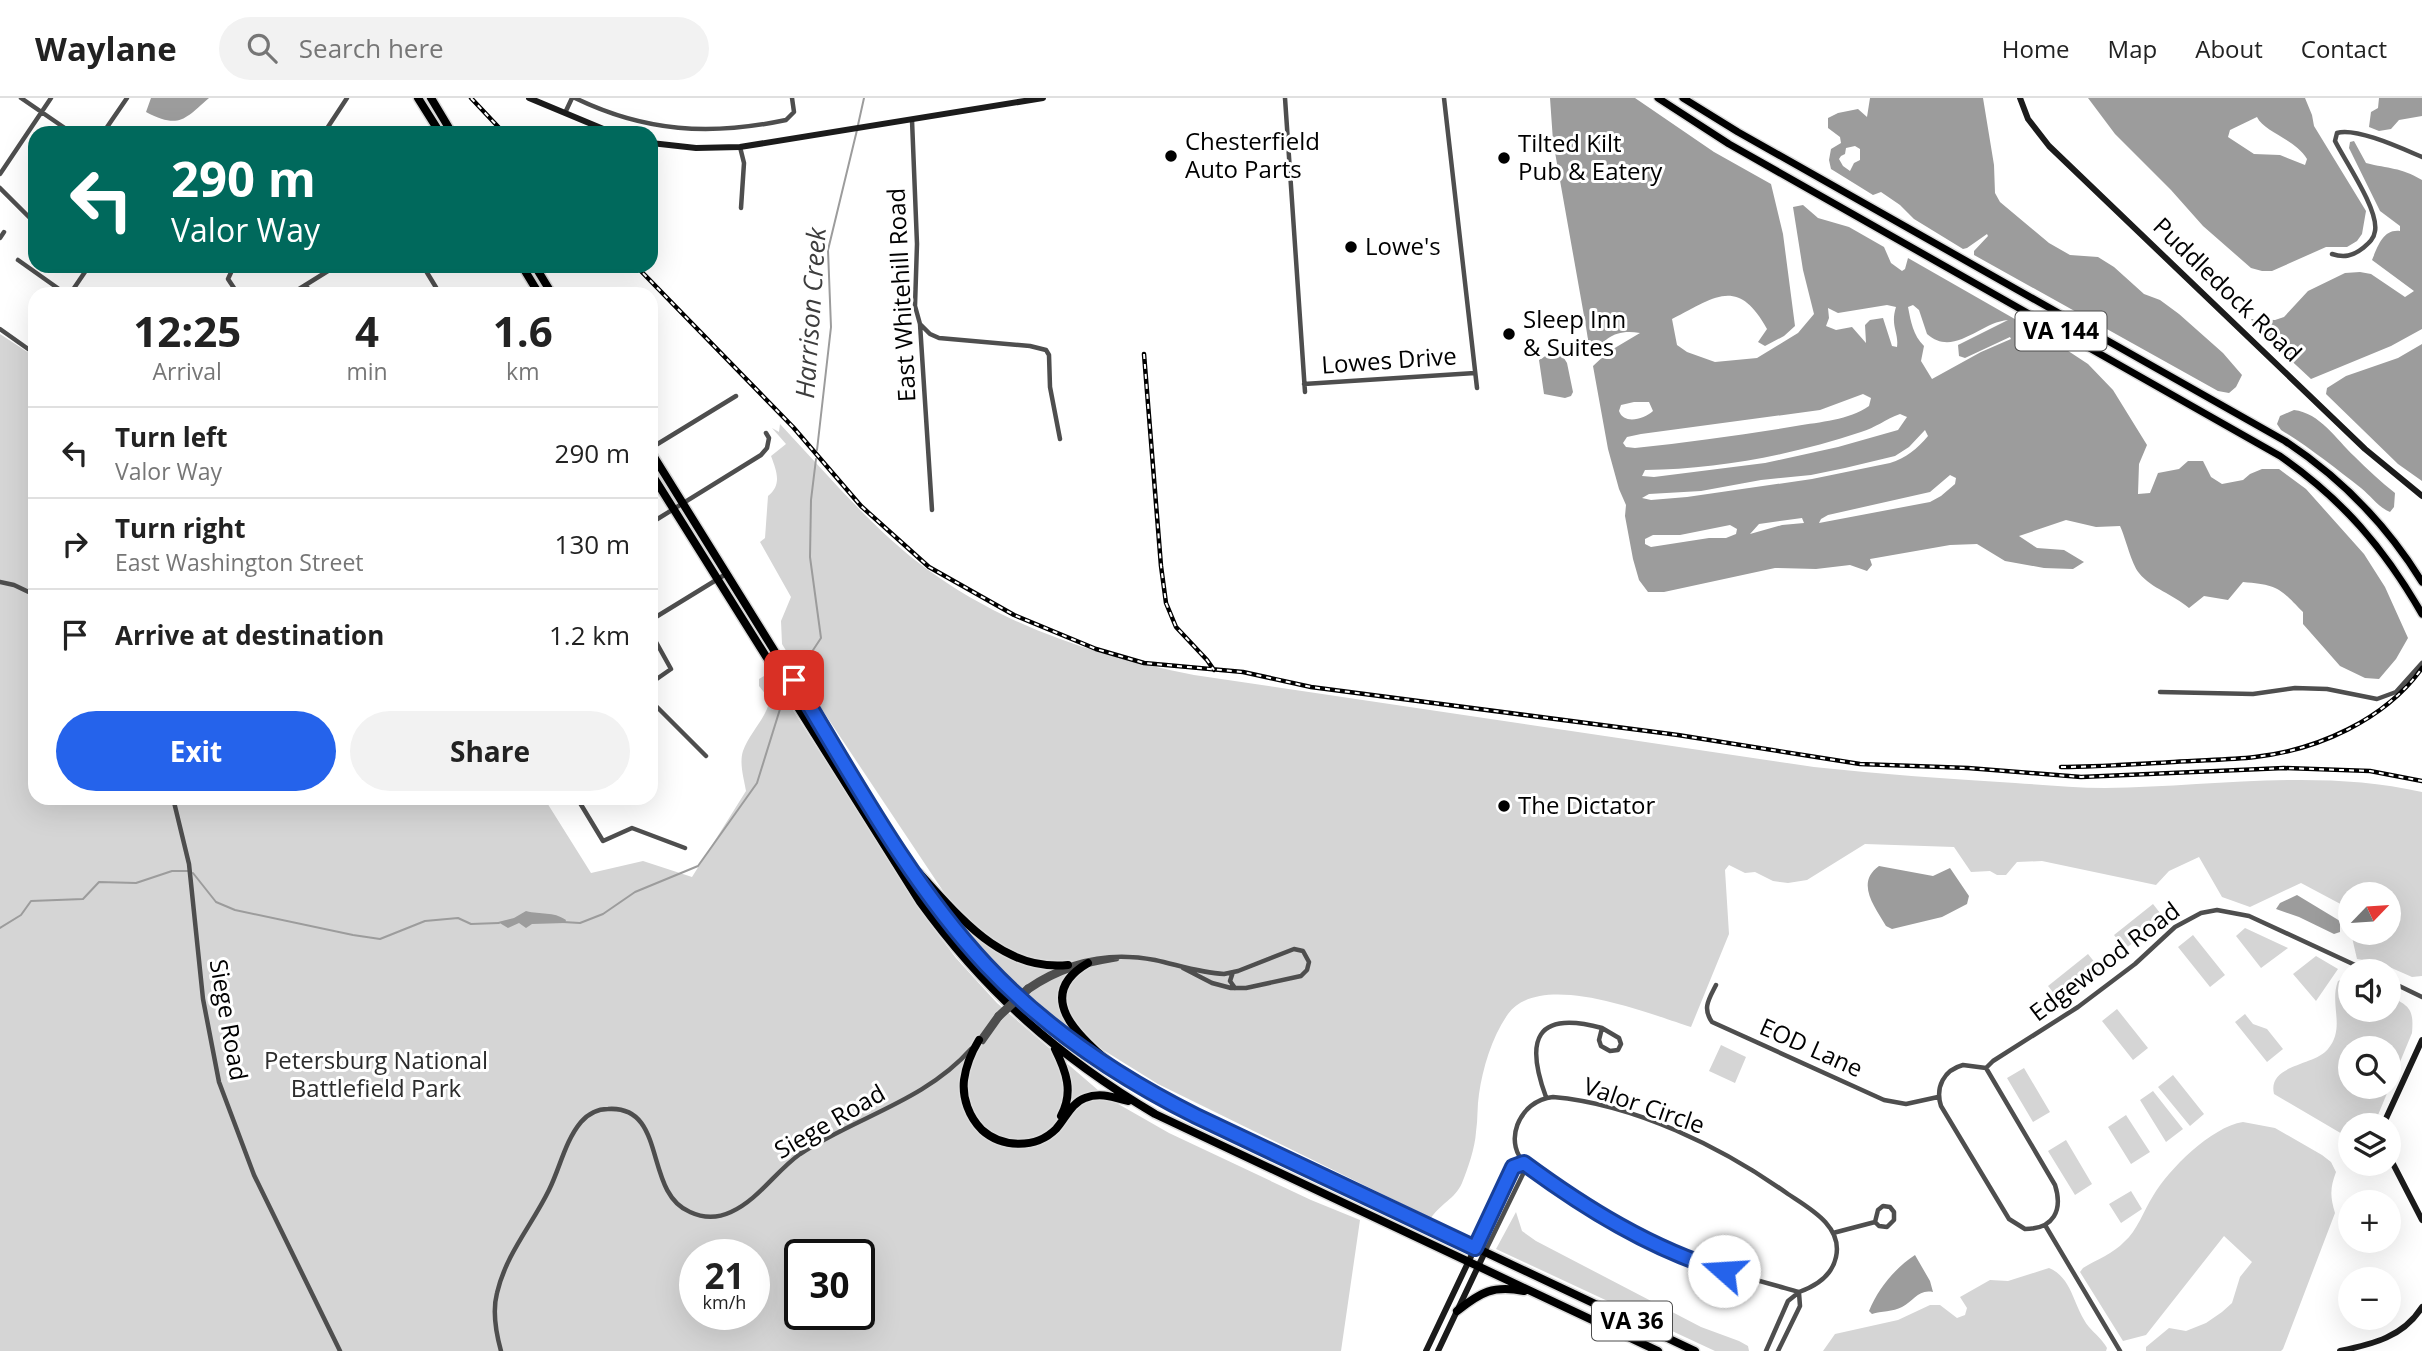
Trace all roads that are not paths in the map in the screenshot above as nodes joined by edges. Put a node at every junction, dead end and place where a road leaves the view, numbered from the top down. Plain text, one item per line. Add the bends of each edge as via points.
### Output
1 (21, 98) edge
2 (51, 98) edge
3 (127, 98) edge
4 (348, 98) edge
5 (418, 98) edge
6 (431, 98) edge
7 (528, 98) edge
8 (573, 98) edge
9 (792, 98) edge
10 (1043, 98) edge
11 (1286, 98) edge
12 (1444, 98) edge
13 (1658, 98) edge
14 (1683, 98) edge
15 (2020, 98) edge
16 (42, 112) junction
17 (565, 114) junction
18 (912, 120) junction
19 (33, 126) edge
20 (62, 126) edge
21 (108, 126) edge
22 (329, 126) edge
23 (436, 126) edge
24 (448, 126) edge
25 (595, 126) edge
26 (28, 133) edge
27 (658, 144) edge
28 (740, 147) junction
29 (2422, 157) edge
30 (0, 174) edge
31 (0, 188) edge
32 (741, 208) dead end
33 (28, 216) edge
34 (4, 232) dead end
35 (0, 238) edge
36 (2332, 254) dead end
37 (18, 260) dead end
38 (28, 267) edge
39 (37, 273) edge
40 (325, 273) edge
41 (306, 285) joint
42 (58, 287) edge
43 (303, 287) edge
44 (920, 324) junction
45 (0, 329) edge
46 (28, 345) edge
47 (1475, 373) junction
48 (1304, 384) junction
49 (1477, 388) dead end
50 (1305, 392) dead end
51 (736, 396) dead end
52 (766, 433) dead end
53 (1060, 439) dead end
54 (658, 446) edge
55 (658, 462) edge
56 (658, 484) edge
57 (2422, 496) edge
58 (683, 504) junction
59 (674, 509) junction
60 (932, 510) dead end
61 (658, 519) edge
62 (727, 573) junction
63 (718, 579) junction
64 (0, 582) edge
65 (2422, 582) edge
66 (28, 592) edge
67 (2422, 614) edge
68 (658, 616) edge
69 (658, 646) edge
70 (2422, 663) edge
71 (658, 678) edge
72 (2160, 691) dead end
73 (658, 708) edge
74 (706, 756) dead end
75 (175, 805) edge
76 (581, 805) edge
77 (685, 848) dead end
78 (902, 854) junction
79 (1125, 957) junction
80 (2342, 959) edge
81 (1088, 963) junction
82 (1068, 965) junction
83 (1183, 968) junction
84 (1233, 972) junction
85 (1716, 985) dead end
86 (2401, 987) edge
87 (1236, 988) junction
88 (1028, 989) junction
89 (2422, 997) edge
90 (1602, 1028) junction
91 (2422, 1040) edge
92 (981, 1041) junction
93 (1054, 1046) junction
94 (1986, 1069) junction
95 (1132, 1082) junction
96 (1546, 1097) junction
97 (1938, 1097) junction
98 (1138, 1103) junction
99 (2389, 1113) edge
100 (1524, 1163) junction
101 (2399, 1176) edge
102 (2422, 1220) edge
103 (1875, 1222) junction
104 (2045, 1225) junction
105 (1833, 1233) junction
106 (1475, 1248) junction
107 (1485, 1252) junction
108 (1469, 1261) junction
109 (1478, 1265) junction
110 (1799, 1292) junction
111 (1537, 1294) junction
112 (2422, 1307) edge
113 (1457, 1311) junction
114 (1438, 1327) junction
115 (1447, 1331) junction
116 (340, 1351) edge
117 (501, 1351) edge
118 (1426, 1351) edge
119 (1438, 1351) edge
120 (1658, 1351) edge
121 (1695, 1351) edge
122 (1766, 1351) edge
123 (1778, 1351) edge
124 (2120, 1351) edge
125 (2340, 1351) edge

1 - 16 street
2 - 16 street
3 - 21 street
4 - 22 street
5 - 23 highway
6 - 24 highway
7 - 17 street
8 - 9 street via 614,116 697,130 786,120 794,112
8 - 17 street
10 - 18 street
11 - 48 street
12 - 47 street
13 - 67 main road, VA 144 via 1729,144 2280,456 2333,497 2364,529 2391,562
14 - 65 main road, VA 144 via 2285,441 2358,500
15 - 57 street, Puddledock Road via 2032,126 2049,146 2365,449
16 - 19 street
16 - 20 street
17 - 25 street
18 - 28 street
18 - 44 street, East Whitehill Road via 915,306
26 - 30 street
27 - 28 street
28 - 32 street via 744,163
29 - 36 street via 2368,137 2343,131 2337,134 2335,143 2371,208 2376,229 2357,252
31 - 33 street
34 - 35 street
37 - 38 street
39 - 42 street
40 - 41 street
41 - 43 street
44 - 53 street via 939,338 1046,350
44 - 60 street, East Whitehill Road
45 - 46 street
47 - 48 street, Lowes Drive
47 - 49 street
48 - 50 street
51 - 54 street
52 - 58 street via 768,443 761,455
55 - 58 highway, VA 36
56 - 59 highway, VA 36
58 - 59 street
58 - 62 highway, VA 36
59 - 61 street
59 - 63 highway, VA 36
62 - 63 street
62 - 78 highway, VA 36
63 - 68 street
63 - 93 highway, VA 36 via 935,922 996,993
64 - 66 street
69 - 71 street via 671,669
70 - 72 street via 2396,692 2377,699 2327,689 2253,694
73 - 74 street
75 - 116 street, Siege Road via 189,864 202,999 219,1082 263,1194
76 - 77 street via 603,841 632,828
78 - 82 highway via 956,914 995,946 1033,963
78 - 95 highway, VA 36 via 952,926 1000,979 1062,1034
79 - 81 street, Siege Road
79 - 82 street, Siege Road via 1098,957
79 - 83 street, Siege Road
80 - 94 street, Edgewood Road via 2249,916 2217,910 2201,913 2184,920 2136,964
81 - 88 street, Siege Road
81 - 95 highway via 1065,986 1065,1015 1084,1040
82 - 88 street, Siege Road
83 - 84 street, Siege Road
83 - 87 street, Siege Road via 1212,983
84 - 87 street via 1230,981
84 - 87 street, Siege Road via 1294,949 1303,951 1309,962 1299,976
85 - 97 street, EOD Lane via 1706,1007 1712,1022 1884,1100 1906,1104
86 - 89 street
88 - 92 street, Siege Road, bridge
90 - 90 street via 1619,1038 1618,1050 1601,1046
90 - 96 street via 1563,1023 1541,1033 1535,1059
91 - 99 street
92 - 93 highway via 968,1077 971,1106 992,1132 1019,1140 1045,1132 1064,1111 1068,1081
92 - 98 highway via 967,1066 964,1096 975,1122 999,1140 1021,1144 1043,1138 1076,1103 1090,1096
92 - 117 street, Siege Road via 934,1083 809,1149 736,1210 719,1217 694,1214 671,1199 649,1133 639,1119 615,1109 588,1116 572,1137 497,1290
93 - 98 highway, VA 36
94 - 97 street via 1970,1065 1951,1070 1944,1076
94 - 104 street via 2054,1185 2059,1203
95 - 106 highway, VA 36
96 - 100 street, Valor Circle via 1520,1117 1516,1142
96 - 105 street, Valor Circle via 1628,1114 1713,1148 1782,1190
97 - 104 street via 2009,1219 2025,1229
98 - 108 highway, VA 36
100 - 106 street via 1513,1167
100 - 107 street
100 - 110 street via 1652,1244 1707,1266
101 - 102 street
103 - 103 street via 1880,1208 1893,1209 1890,1226
103 - 105 street
104 - 124 street
105 - 110 street via 1837,1253 1830,1272
106 - 107 highway, VA 36
106 - 108 street
107 - 109 street
107 - 121 highway, VA 36
108 - 109 highway, VA 36
108 - 114 street
109 - 111 highway, VA 36
109 - 113 street
110 - 122 street via 1788,1301
110 - 123 street via 1800,1306
111 - 113 highway via 1491,1290
111 - 120 highway, VA 36
112 - 125 street via 2397,1333
113 - 115 street
114 - 115 street
114 - 118 street
115 - 119 street

